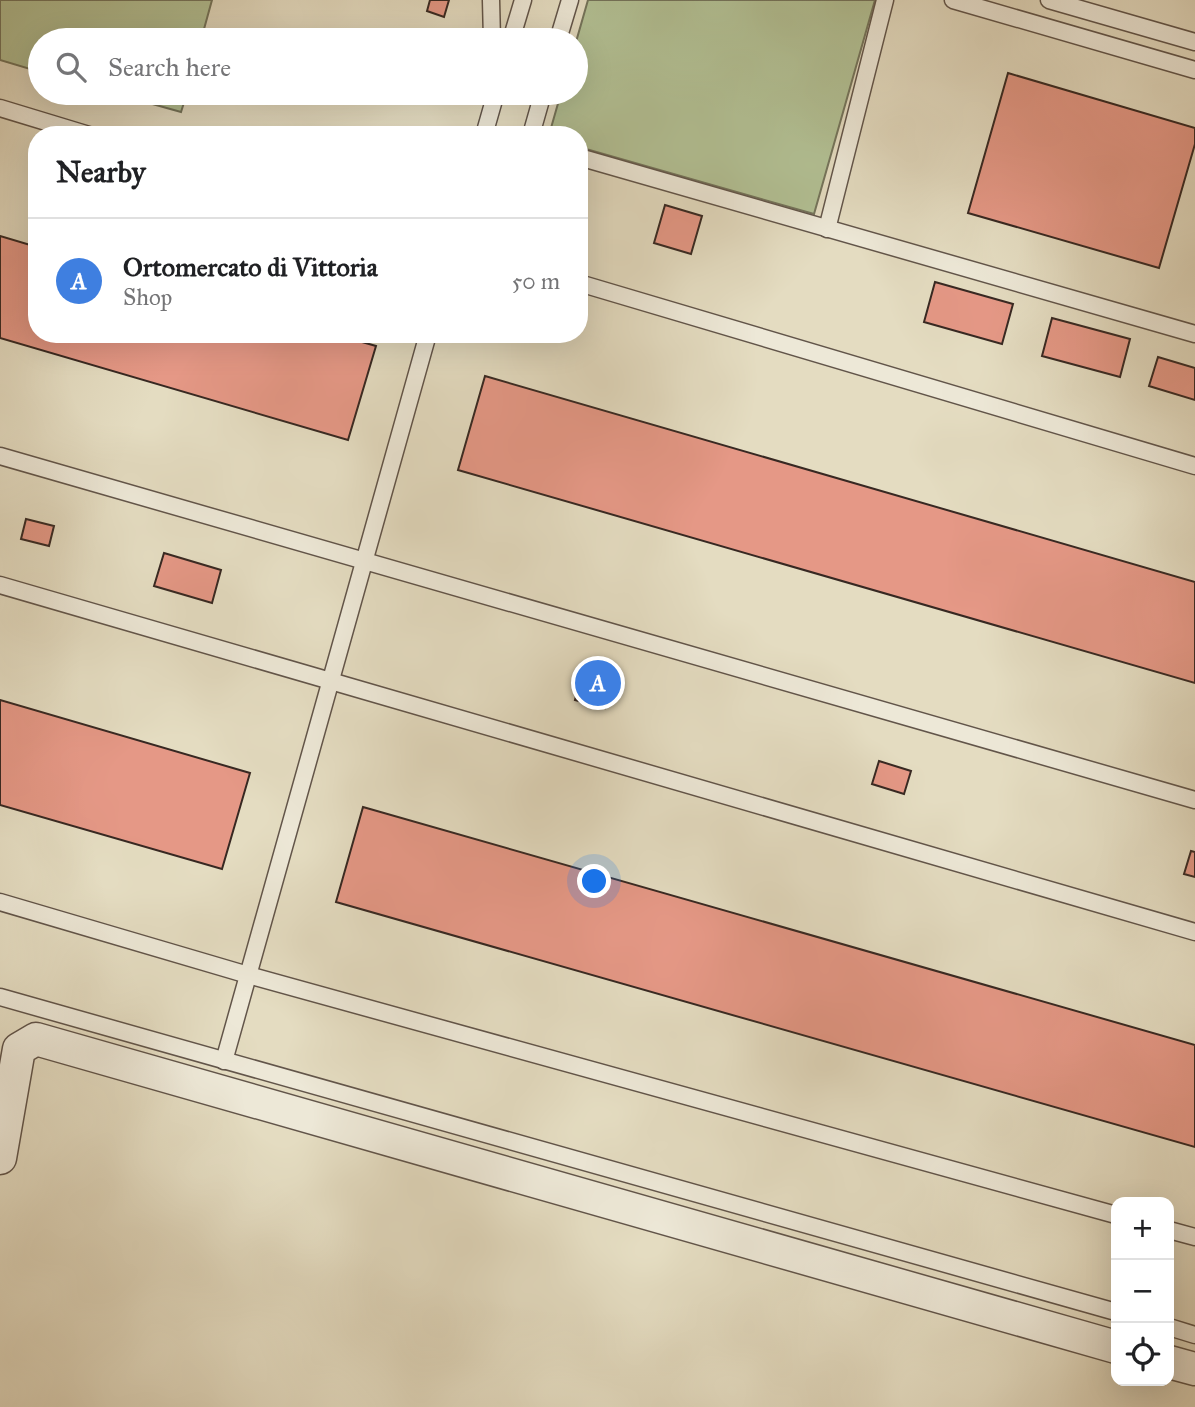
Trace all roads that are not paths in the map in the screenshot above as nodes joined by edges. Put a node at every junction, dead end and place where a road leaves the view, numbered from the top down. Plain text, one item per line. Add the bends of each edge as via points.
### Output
1 (491, 0) edge
2 (523, 0) edge
3 (570, 0) edge
4 (885, 0) edge
5 (953, 0) edge
6 (1049, 0) edge
7 (492, 28) edge
8 (515, 28) edge
9 (562, 28) edge
10 (1195, 42) edge
11 (1195, 70) edge
12 (492, 105) edge
13 (540, 105) edge
14 (0, 107) edge
15 (60, 126) edge
16 (486, 126) edge
17 (534, 126) edge
18 (588, 160) edge
19 (827, 229) junction
20 (588, 287) edge
21 (1195, 334) edge
22 (425, 343) edge
23 (0, 456) edge
24 (1195, 466) edge
25 (363, 561) junction
26 (0, 586) edge
27 (330, 680) junction
28 (1195, 800) edge
29 (0, 902) edge
30 (1195, 932) edge
31 (248, 975) junction
32 (0, 997) edge
33 (224, 1060) junction
34 (0, 1158) edge
35 (1111, 1214) edge
36 (1174, 1231) edge
37 (1195, 1237) edge
38 (1111, 1311) edge
39 (1174, 1329) edge
40 (1195, 1335) edge
41 (1111, 1346) edge
42 (1174, 1363) edge
43 (1195, 1369) edge

1 - 7 lane
2 - 8 lane
3 - 9 lane
4 - 19 lane
5 - 11 lane
6 - 10 lane
12 - 16 lane
13 - 17 lane
14 - 15 lane
18 - 19 lane
19 - 21 lane
20 - 24 lane
22 - 25 lane
23 - 25 lane
25 - 27 lane
25 - 28 lane
26 - 27 lane
27 - 30 lane
27 - 31 lane
29 - 31 lane
31 - 33 lane
31 - 35 lane
32 - 33 lane
33 - 38 lane
34 - 41 street via 19,1049 36,1039
36 - 37 lane
39 - 40 lane
42 - 43 street

